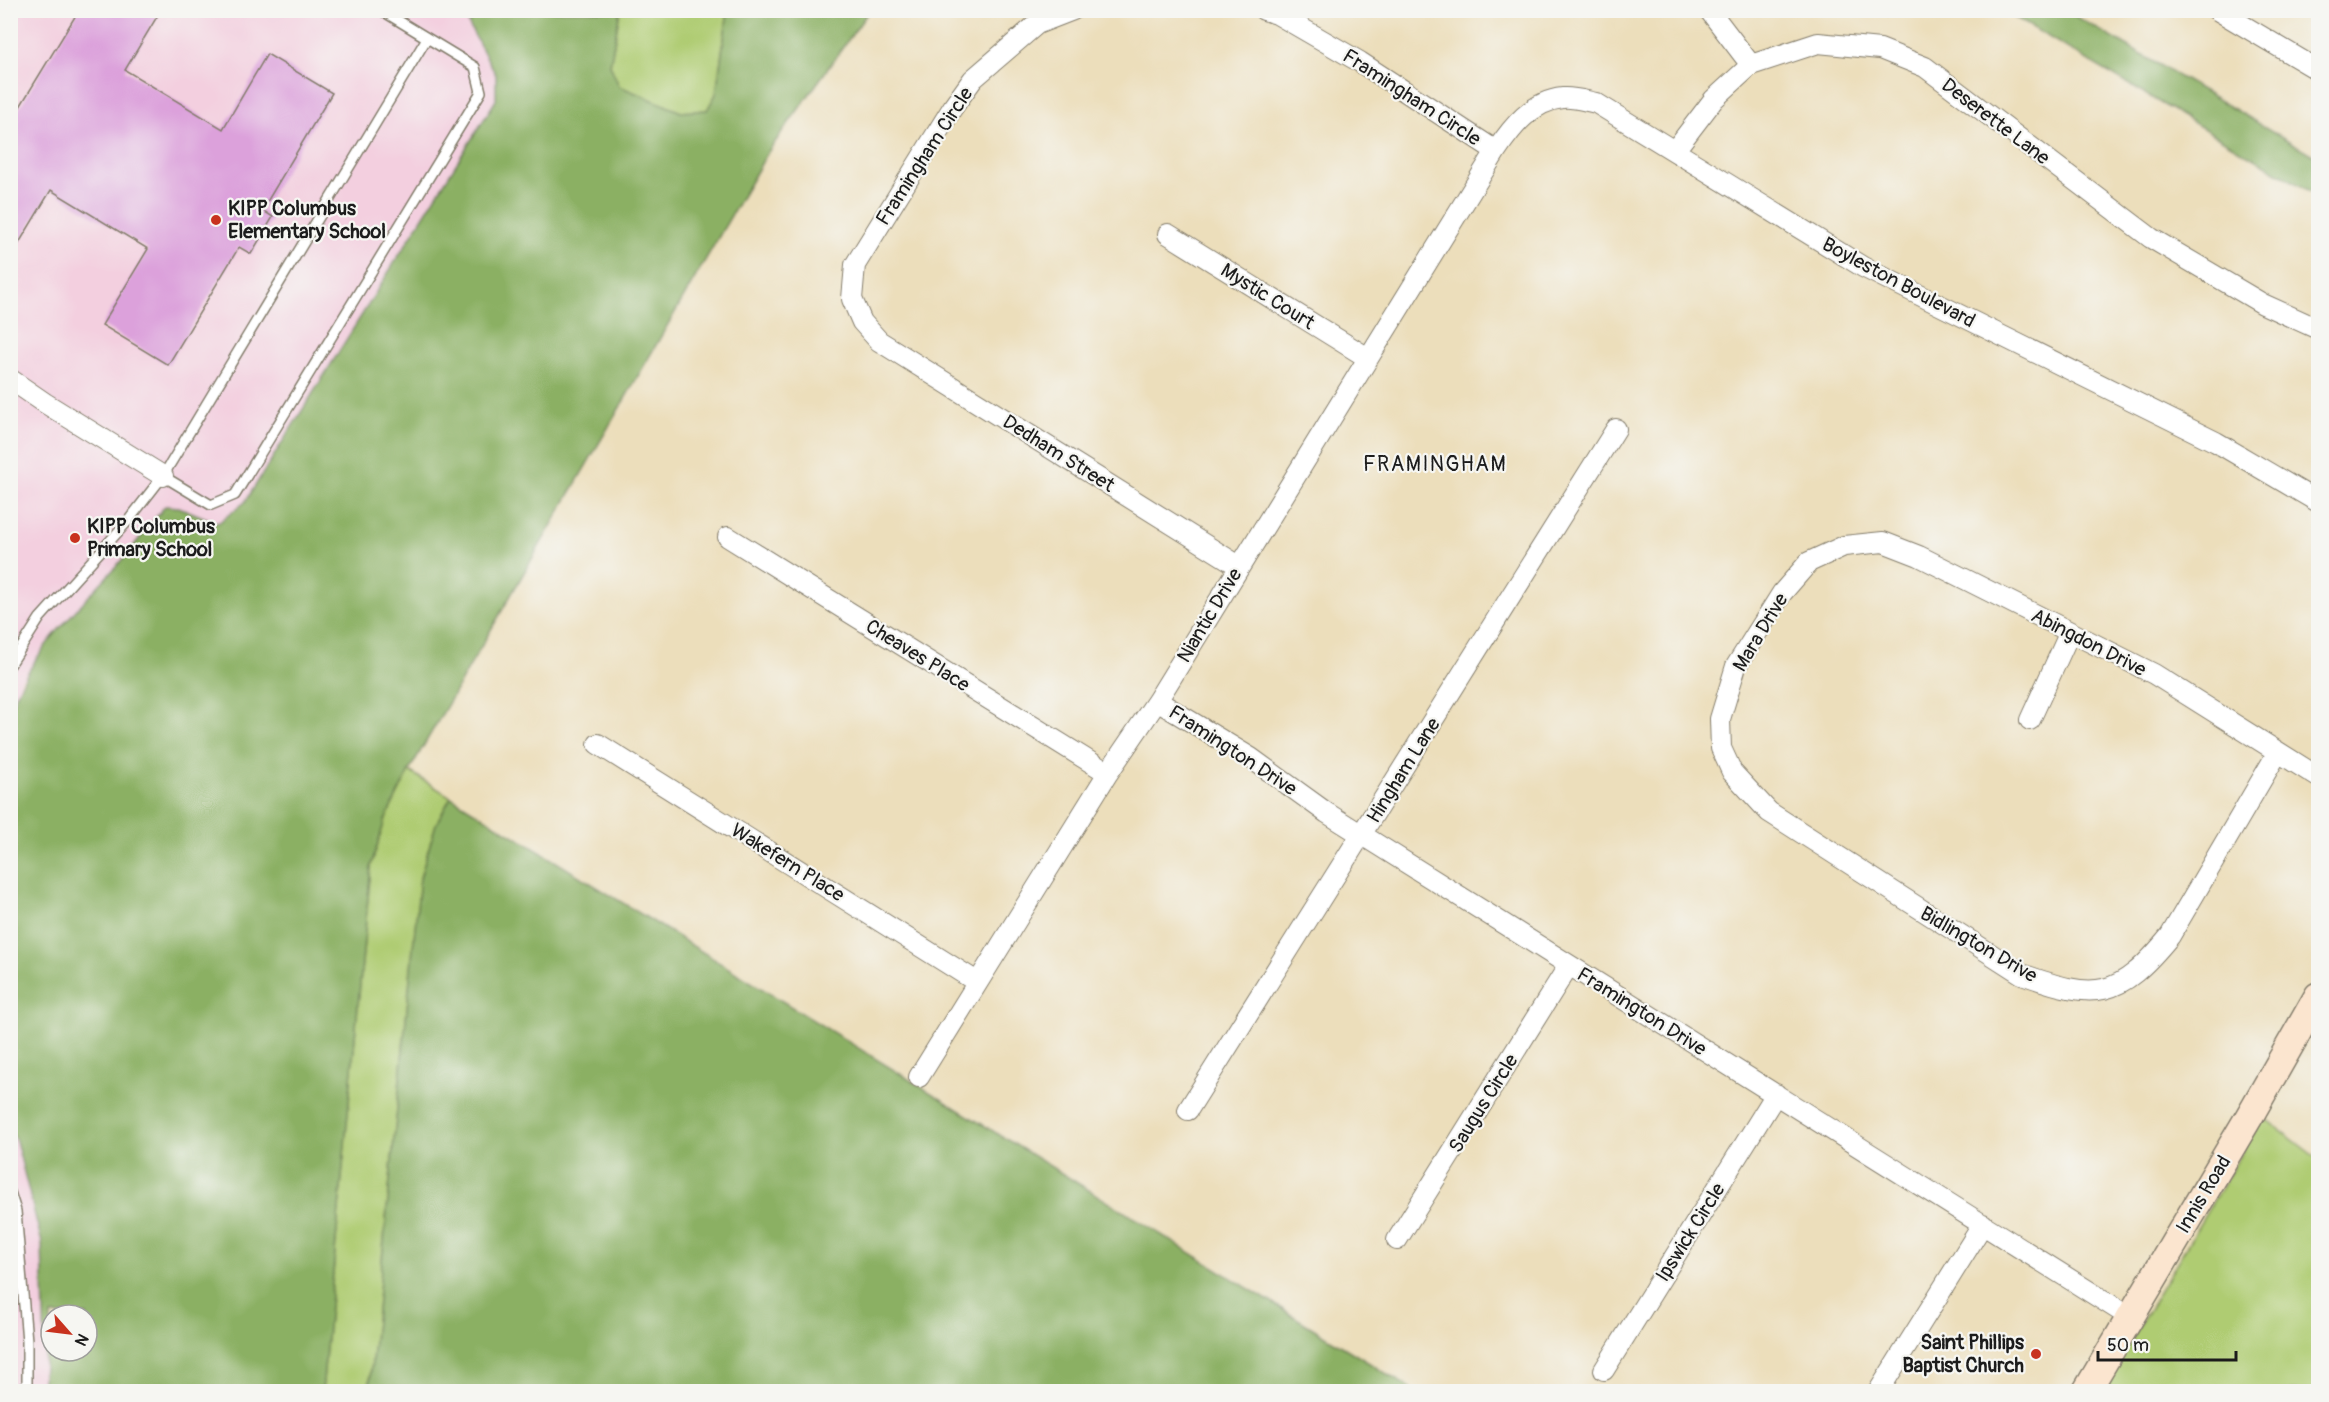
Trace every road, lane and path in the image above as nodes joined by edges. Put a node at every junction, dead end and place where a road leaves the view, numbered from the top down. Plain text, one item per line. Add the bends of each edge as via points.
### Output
1 (381, 10) edge
2 (1073, 10) edge
3 (1264, 10) edge
4 (1708, 10) edge
5 (2217, 10) edge
6 (427, 38) junction
7 (1751, 65) junction
8 (2319, 70) edge
9 (1675, 150) junction
10 (1496, 151) junction
11 (1168, 234) dead end
12 (2319, 329) edge
13 (879, 341) joint
14 (1368, 358) junction
15 (10, 379) edge
16 (1616, 429) dead end
17 (163, 476) junction
18 (2319, 502) edge
19 (728, 537) dead end
20 (1844, 546) joint
21 (1239, 566) junction
22 (2070, 632) junction
23 (10, 664) edge
24 (1157, 701) junction
25 (2030, 720) dead end
26 (598, 744) dead end
27 (1721, 748) joint
28 (2278, 752) junction
29 (1108, 773) junction
30 (2319, 777) edge
31 (1363, 834) junction
32 (1569, 965) junction
33 (977, 982) junction
34 (2319, 996) edge
35 (919, 1077) dead end
36 (1776, 1094) junction
37 (1188, 1110) dead end
38 (10, 1192) edge
39 (1983, 1224) junction
40 (1397, 1240) dead end
41 (2130, 1317) junction
42 (1604, 1370) dead end
43 (27, 1392) edge
44 (1878, 1392) edge
45 (2086, 1392) edge

1 - 6 lane
2 - 13 street, Framingham Circle via 1037,24 973,79 855,265 852,299 862,322
3 - 10 street, Framingham Circle via 1360,62
4 - 7 street
5 - 8 street
6 - 17 lane
6 - 17 lane via 475,67 481,92 235,495 211,505
7 - 9 street, Deserette Lane via 1714,99
7 - 12 street, Deserette Lane via 1818,44 1880,50 1925,67 2151,238 2264,304
9 - 10 street, Boyleston Boulevard via 1596,103 1564,98 1533,108 1510,130
9 - 18 street, Boyleston Boulevard via 1863,267 2216,442
10 - 14 street, Niantic Drive
11 - 14 street, Mystic Court
13 - 21 street, Dedham Street
14 - 21 street, Niantic Drive
15 - 17 street
16 - 31 street, Hingham Lane
17 - 23 lane via 128,521 40,618
19 - 29 street, Cheaves Place
20 - 22 street, Abingdon Drive via 1883,542
20 - 27 street, Mara Drive via 1809,562 1782,593 1736,666 1720,719
21 - 24 street, Niantic Drive
22 - 25 street
22 - 28 street, Abingdon Drive via 2154,674
24 - 29 street, Niantic Drive
24 - 31 street, Framington Drive via 1251,758
26 - 33 street, Wakefern Place
27 - 28 street, Bidlington Drive via 1732,772 1769,812 2022,974 2075,990 2112,988 2151,959 2170,936
28 - 30 street, Abingdon Drive
29 - 33 street, Niantic Drive
31 - 32 street, Framington Drive
31 - 37 street, Hingham Lane
32 - 36 street, Framington Drive
32 - 40 street, Saugus Circle
33 - 35 street, Niantic Drive
34 - 41 main road, Innis Road
36 - 39 street, Framington Drive
36 - 42 street, Ipswick Circle
38 - 43 lane via 16,1211
39 - 41 street, Framington Drive
39 - 44 street
41 - 45 main road, Innis Road

